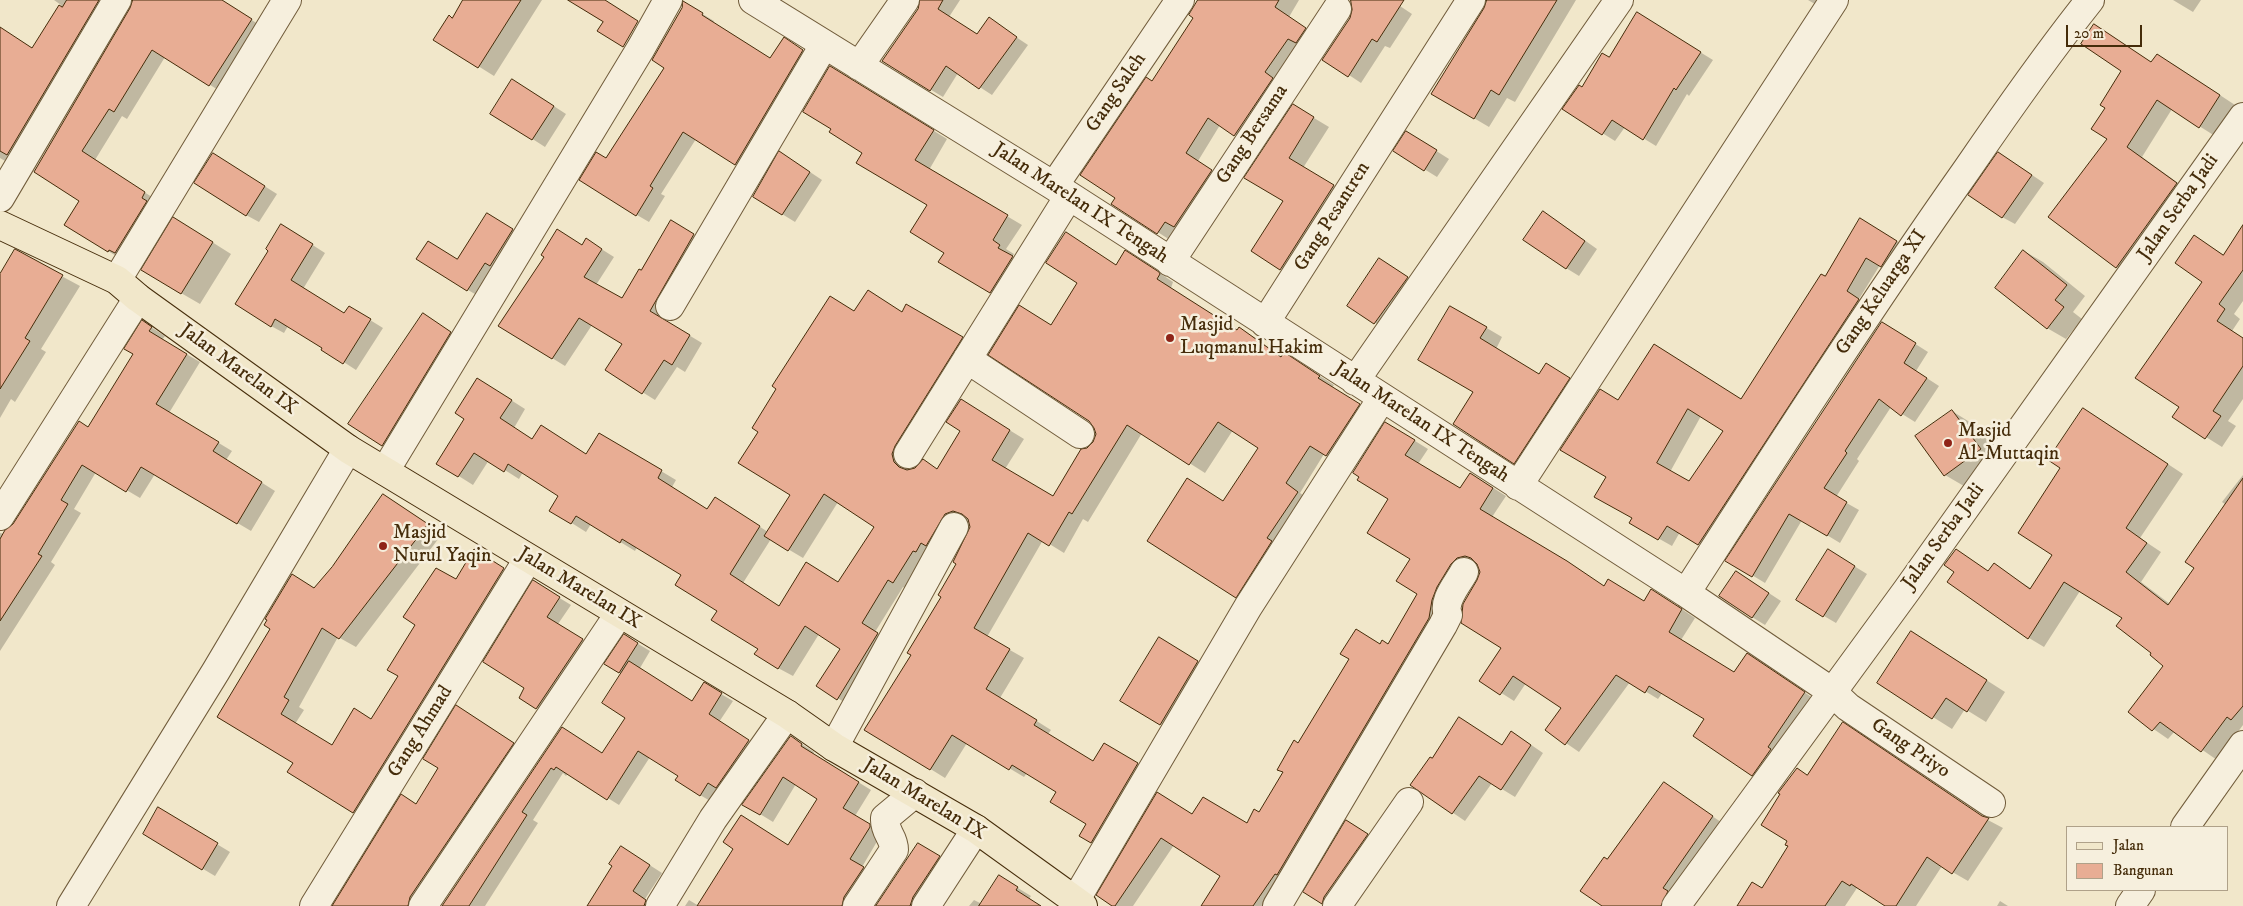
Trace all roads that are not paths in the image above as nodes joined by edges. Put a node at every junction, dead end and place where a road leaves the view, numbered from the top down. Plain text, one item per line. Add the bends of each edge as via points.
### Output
1 (117, 0) edge
2 (287, 0) edge
3 (668, 0) edge
4 (753, 0) edge
5 (905, 0) edge
6 (1180, 0) edge
7 (1471, 0) edge
8 (1619, 0) edge
9 (1834, 0) edge
10 (2090, 0) edge
11 (1336, 9) dead end
12 (824, 45) junction
13 (859, 66) junction
14 (2243, 117) edge
15 (1062, 191) junction
16 (0, 198) edge
17 (0, 225) edge
18 (1170, 262) junction
19 (117, 280) junction
20 (138, 298) junction
21 (670, 306) dead end
22 (1265, 324) junction
23 (967, 359) junction
24 (1356, 381) junction
25 (1382, 398) junction
26 (1080, 434) dead end
27 (348, 449) junction
28 (908, 454) dead end
29 (385, 471) junction
30 (1518, 486) junction
31 (0, 516) edge
32 (954, 527) dead end
33 (528, 559) junction
34 (1464, 572) dead end
35 (1686, 593) junction
36 (619, 614) junction
37 (1832, 691) junction
38 (786, 714) junction
39 (2243, 745) edge
40 (834, 747) junction
41 (915, 793) junction
42 (1409, 802) dead end
43 (1991, 803) dead end
44 (2186, 826) edge
45 (976, 829) junction
46 (2140, 891) edge
47 (1079, 903) edge
48 (71, 906) edge
49 (314, 906) edge
50 (423, 906) edge
51 (660, 906) edge
52 (857, 906) edge
53 (926, 906) edge
54 (1277, 906) edge
55 (1337, 906) edge
56 (1676, 906) edge
57 (2130, 906) edge

1 - 16 street
2 - 19 street
3 - 29 street
4 - 12 street, Jalan Marelan IX Tengah
5 - 13 street
6 - 15 street, Gang Saleh
7 - 22 street, Gang Pesantren
8 - 24 street
9 - 30 street
10 - 35 street, Gang Keluarga XI via 2053,46 1933,217
11 - 18 street, Gang Bersama
12 - 13 street, Jalan Marelan IX Tengah
12 - 21 street
13 - 15 street, Jalan Marelan IX Tengah
14 - 37 street, Jalan Serba Jadi
15 - 18 street, Jalan Marelan IX Tengah
15 - 23 street, Gang Saleh
17 - 19 main road, Jalan Marelan IX
18 - 22 street, Jalan Marelan IX Tengah
19 - 20 main road, Jalan Marelan IX
20 - 27 main road, Jalan Marelan IX
20 - 31 street
22 - 24 street, Jalan Marelan IX Tengah
23 - 26 street
23 - 28 street, Gang Saleh
24 - 25 street, Jalan Marelan IX Tengah
25 - 30 street, Jalan Marelan IX Tengah
25 - 47 street via 1248,607
27 - 29 main road, Jalan Marelan IX
27 - 48 street
29 - 33 main road, Jalan Marelan IX
30 - 35 street, Jalan Marelan IX Tengah
32 - 40 street
33 - 36 main road, Jalan Marelan IX
33 - 49 street, Gang Ahmad
34 - 54 street via 1446,602 1448,615 1444,625
35 - 37 street, Jalan Marelan IX Tengah
36 - 38 main road, Jalan Marelan IX
36 - 50 street
37 - 43 street, Gang Priyo via 1848,707
37 - 56 street, Jalan Serba Jadi
38 - 40 main road, Jalan Marelan IX
38 - 51 street via 713,819
39 - 44 street
40 - 41 main road, Jalan Marelan IX
41 - 45 main road, Jalan Marelan IX
41 - 52 street via 885,818 884,827 894,843 894,850
42 - 55 street
45 - 47 main road, Jalan Marelan IX
45 - 53 street
46 - 57 street

